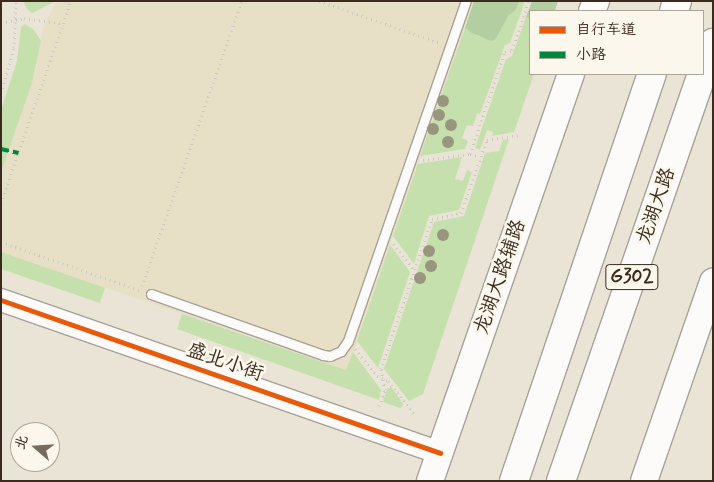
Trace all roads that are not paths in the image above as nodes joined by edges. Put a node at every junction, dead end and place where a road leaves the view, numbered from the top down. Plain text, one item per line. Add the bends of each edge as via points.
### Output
1 (466, 1) edge
2 (713, 42) edge
3 (704, 67) edge
4 (570, 75) edge
5 (652, 75) edge
6 (701, 75) edge
7 (713, 282) edge
8 (152, 294) road end
9 (1, 300) edge
10 (440, 453) junction
11 (430, 481) edge
12 (514, 481) edge
13 (561, 481) edge
14 (644, 481) edge

1 - 8 lane via 348,340 341,350 334,355 323,355
2 - 3 highway, 龙湖大路 / G302
4 - 10 main road, 龙湖大路辅路
5 - 12 highway, G302
6 - 13 highway, 龙湖大路 / G302
7 - 14 main road
9 - 10 street, 盛北小街
10 - 11 main road, 龙湖大路辅路

